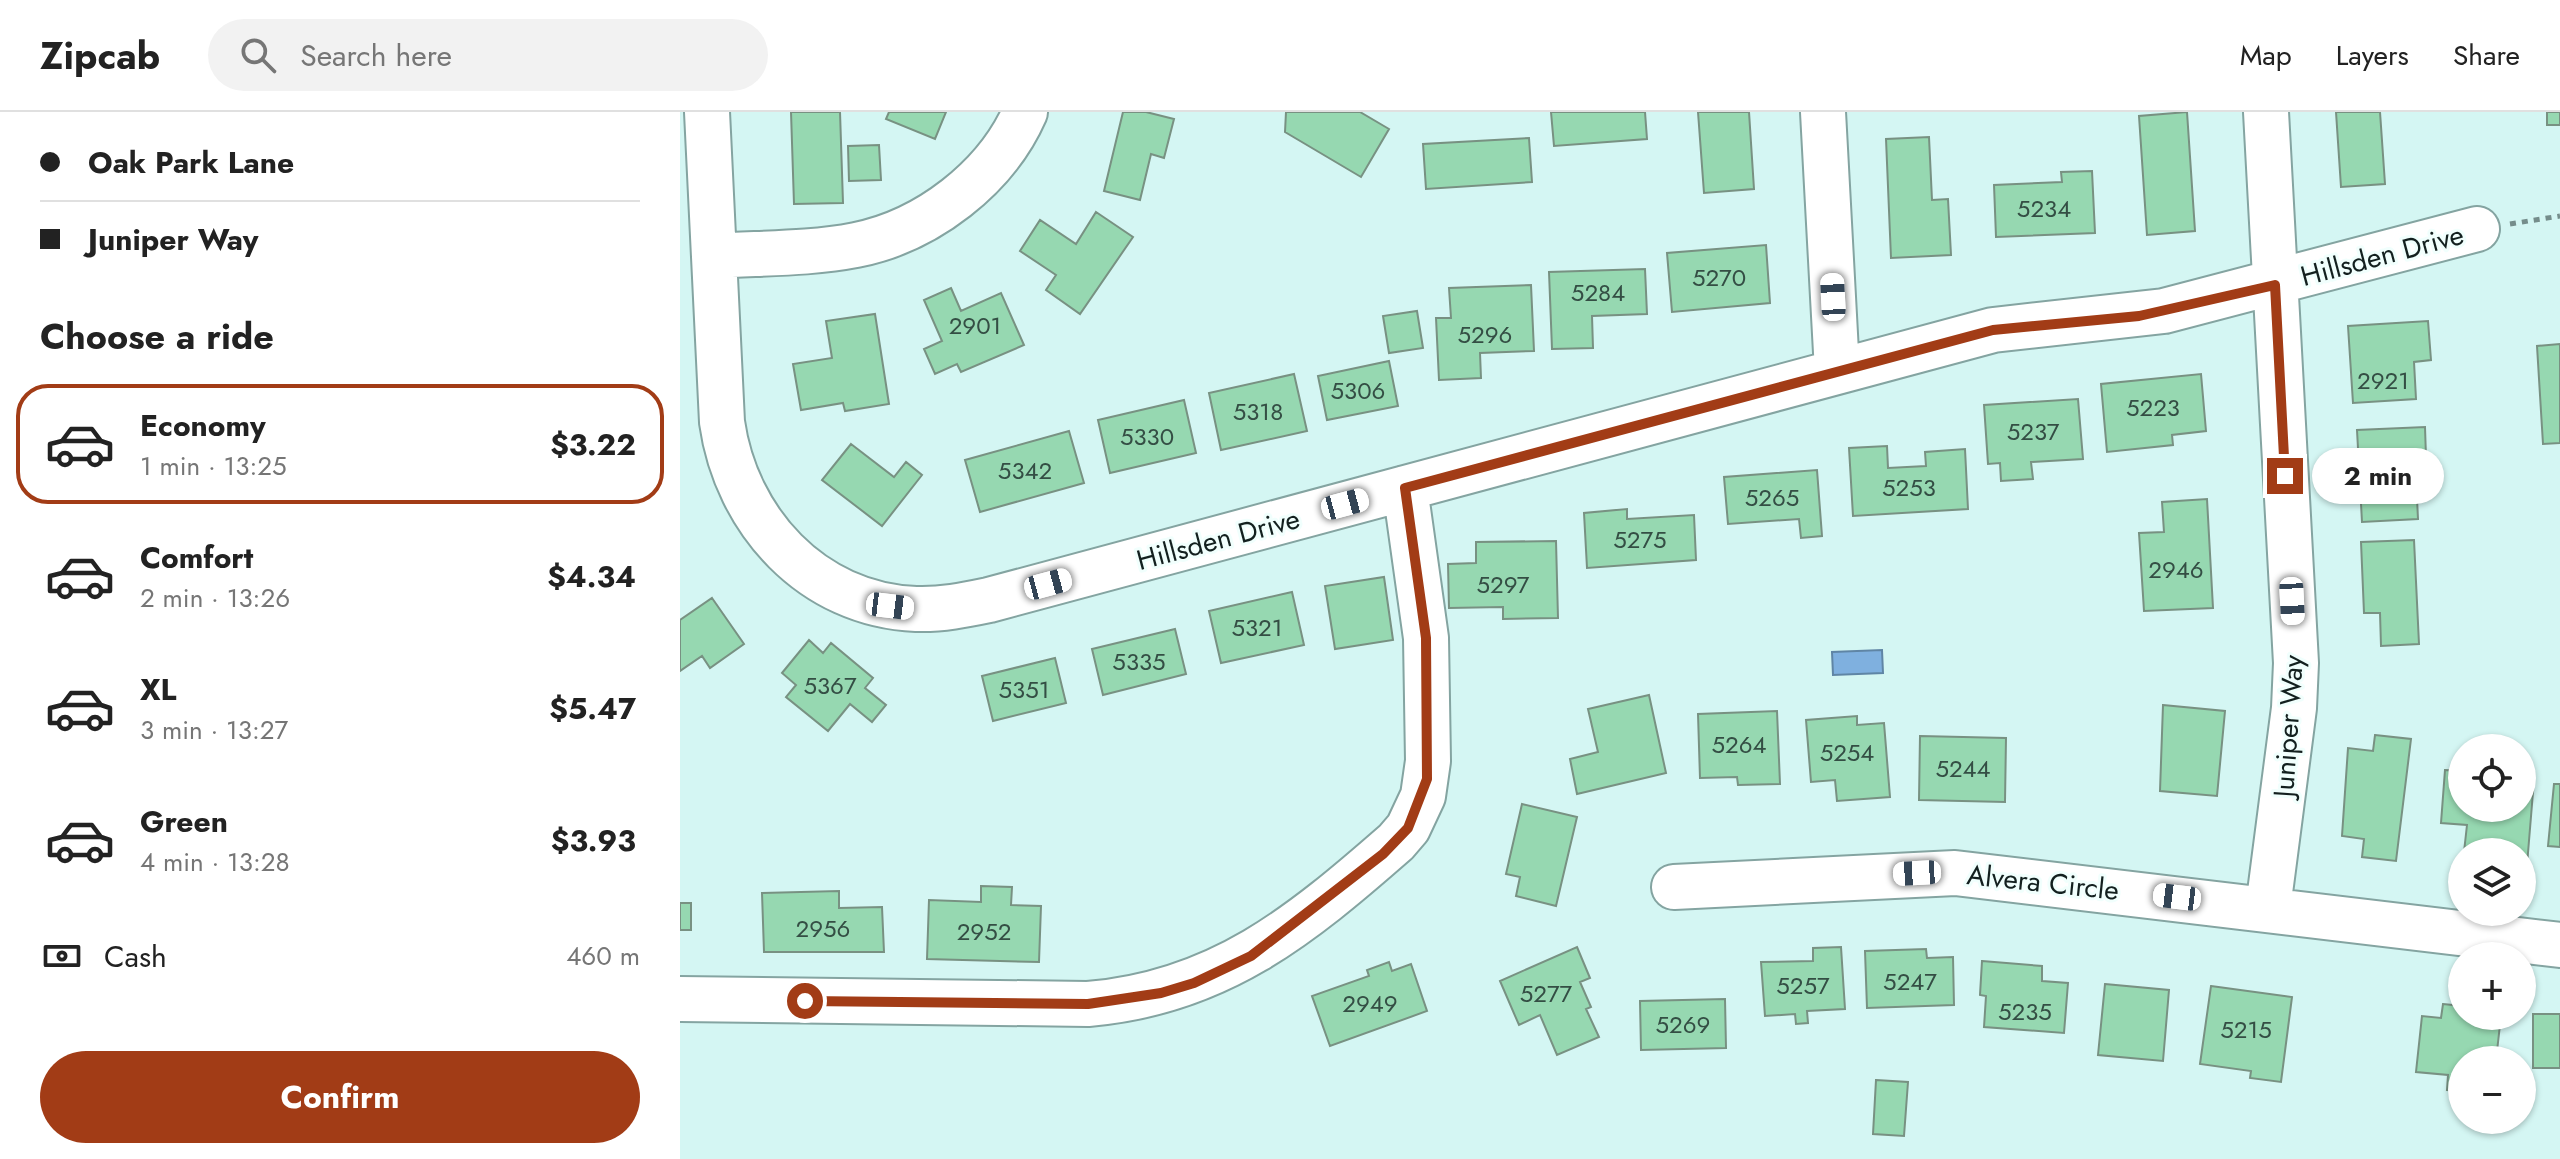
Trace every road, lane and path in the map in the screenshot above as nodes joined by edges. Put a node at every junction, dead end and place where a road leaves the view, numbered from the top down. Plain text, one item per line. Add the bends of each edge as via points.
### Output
1 (707, 112) edge
2 (1025, 112) edge
3 (1823, 112) edge
4 (2266, 112) edge
5 (2560, 216) edge
6 (2477, 229) joint
7 (703, 275) edge
8 (2275, 285) junction
9 (1837, 371) junction
10 (1405, 488) junction
11 (1674, 887) dead end
12 (2268, 908) junction
13 (2560, 945) edge
14 (680, 999) edge

1 - 7 street, Hillsden Drive
2 - 7 street via 996,161 959,196 912,226 857,245
3 - 9 street
4 - 8 street, Juniper Way
5 - 6 path
6 - 8 street, Hillsden Drive
7 - 10 street, Hillsden Drive via 726,447 742,495 794,560 863,599 915,609 989,600
8 - 9 street, Hillsden Drive via 2139,316 1993,330
8 - 12 street, Juniper Way via 2296,663
9 - 10 street, Hillsden Drive
10 - 14 street via 1426,638 1428,761 1423,796 1396,842 1270,943 1194,983 1113,1002
11 - 12 street, Alvera Circle via 1955,873
12 - 13 street, Alvera Circle

